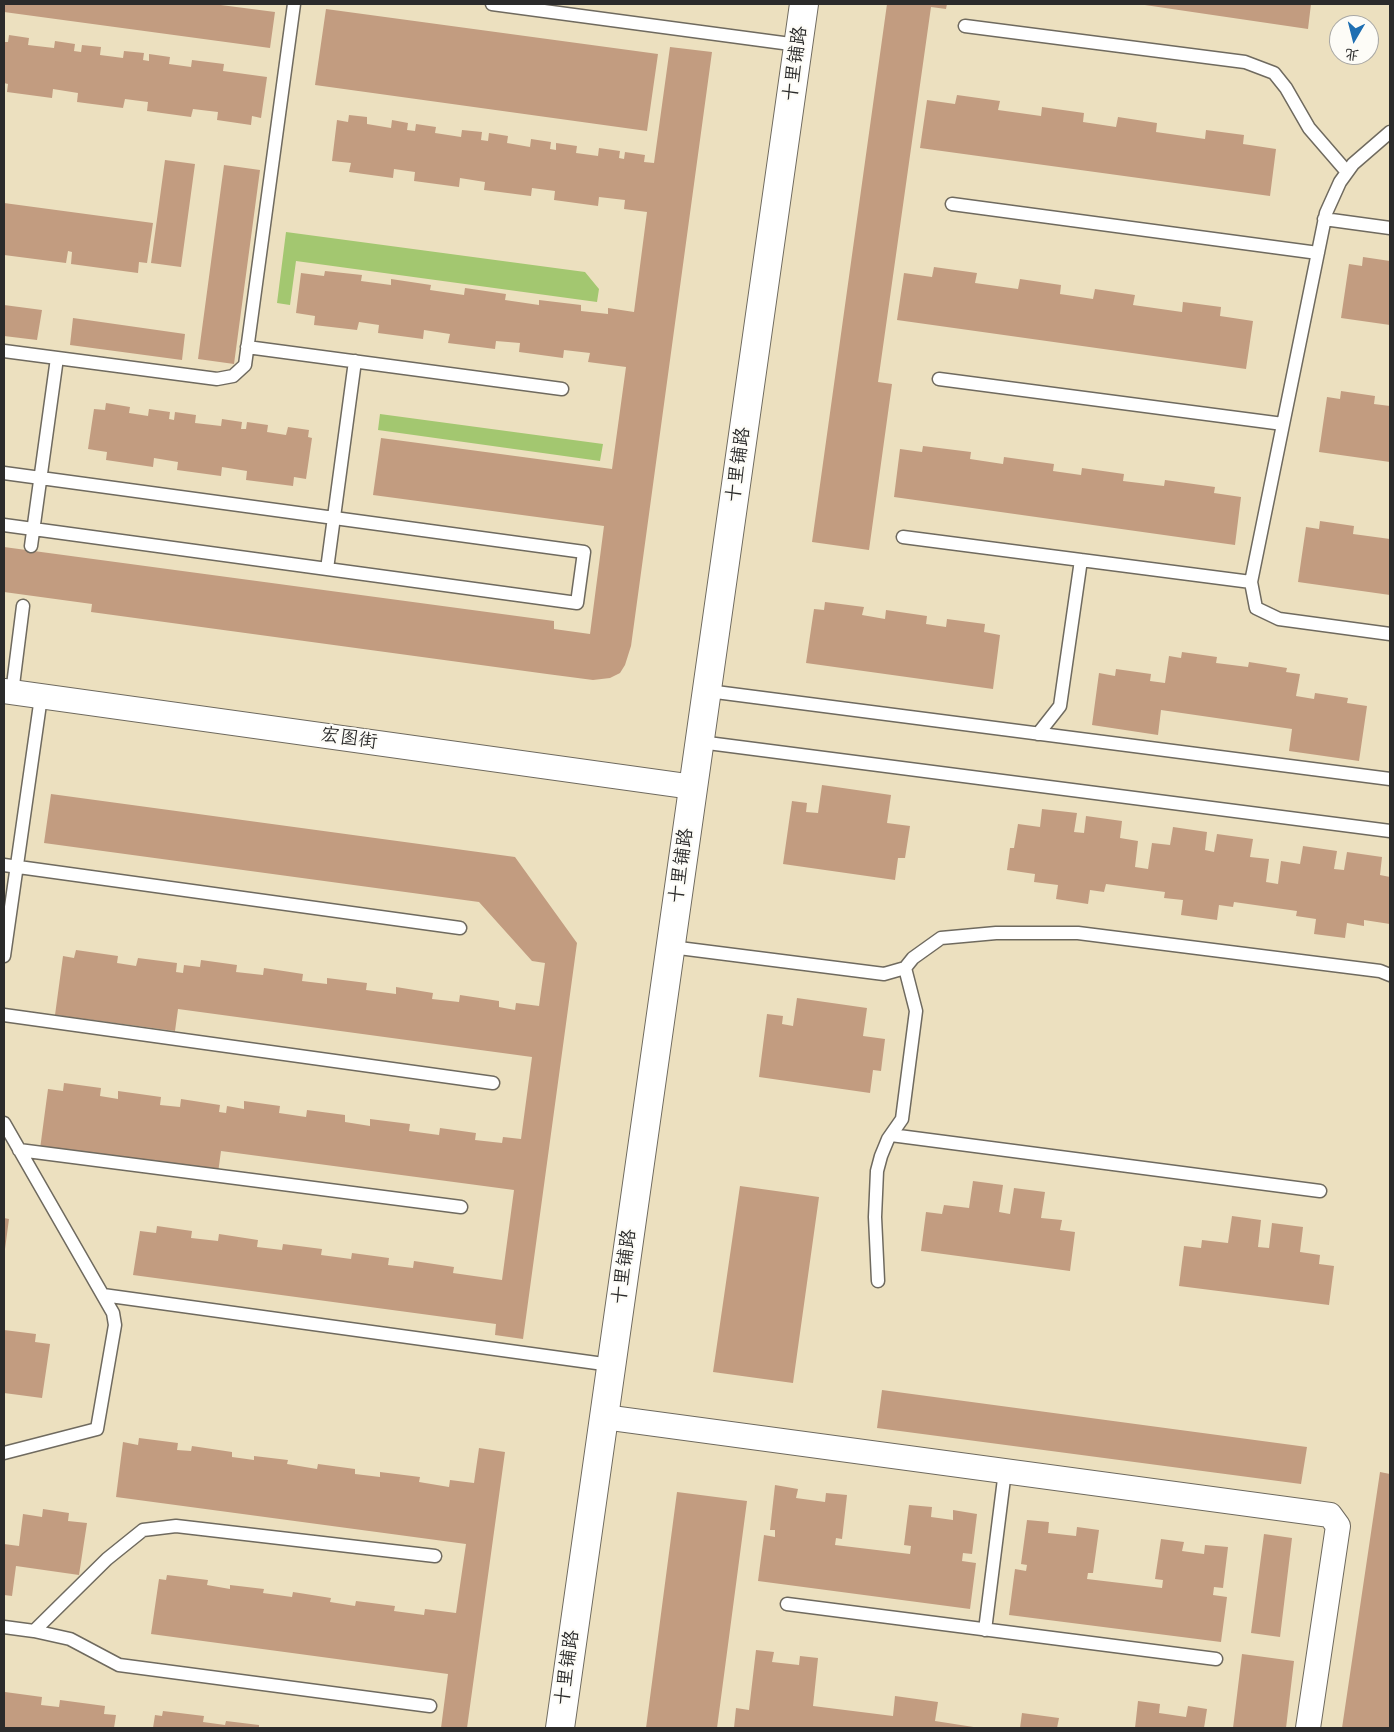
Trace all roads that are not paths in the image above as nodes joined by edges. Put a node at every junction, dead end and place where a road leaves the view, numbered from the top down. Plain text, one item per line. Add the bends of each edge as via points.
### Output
1 (294, 4) edge
2 (492, 4) edge
3 (804, 4) edge
4 (966, 26) dead end
5 (798, 45) junction
6 (1390, 132) edge
7 (1347, 172) junction
8 (952, 204) dead end
9 (1324, 219) junction
10 (1390, 228) edge
11 (1318, 253) junction
12 (247, 347) junction
13 (4, 351) edge
14 (57, 358) junction
15 (355, 361) junction
16 (939, 379) dead end
17 (562, 389) dead end
18 (1283, 424) junction
19 (4, 474) edge
20 (40, 478) junction
21 (334, 518) junction
22 (4, 525) edge
23 (34, 529) junction
24 (903, 537) dead end
25 (31, 546) dead end
26 (1081, 560) junction
27 (327, 569) junction
28 (1251, 582) junction
29 (24, 606) dead end
30 (1390, 634) edge
31 (708, 691) junction
32 (8, 692) edge
33 (41, 697) junction
34 (1038, 734) junction
35 (700, 742) junction
36 (1390, 779) edge
37 (693, 787) junction
38 (1390, 831) edge
39 (10, 866) edge
40 (460, 928) dead end
41 (671, 947) junction
42 (4, 956) edge
43 (905, 968) junction
44 (1390, 975) edge
45 (4, 1014) edge
46 (493, 1083) dead end
47 (4, 1124) edge
48 (891, 1135) junction
49 (19, 1150) junction
50 (1320, 1191) dead end
51 (461, 1207) dead end
52 (878, 1281) dead end
53 (103, 1295) junction
54 (611, 1365) junction
55 (604, 1417) junction
56 (4, 1453) edge
57 (1005, 1471) junction
58 (435, 1556) dead end
59 (786, 1604) dead end
60 (4, 1627) edge
61 (985, 1630) junction
62 (34, 1631) junction
63 (1216, 1660) dead end
64 (430, 1706) dead end
65 (560, 1728) edge
66 (1308, 1728) edge

1 - 12 lane
2 - 5 lane
3 - 5 street, 十里铺路
4 - 7 lane via 1245,62 1274,73 1309,128
5 - 31 street, 十里铺路
6 - 7 lane
7 - 9 lane
8 - 11 lane
9 - 10 lane
9 - 11 lane
11 - 18 lane
12 - 14 lane via 245,365 233,376 217,379
12 - 15 lane
13 - 14 lane
14 - 20 lane
15 - 17 lane
15 - 21 lane
16 - 18 lane
18 - 28 lane
19 - 20 lane
20 - 21 lane
20 - 23 lane
21 - 27 lane
21 - 27 lane via 584,552 577,603
22 - 23 lane
23 - 25 lane
23 - 27 lane
24 - 26 lane
26 - 28 lane
26 - 34 lane via 1060,706
28 - 30 lane via 1256,608 1279,619
29 - 32 lane
31 - 34 lane
31 - 35 street, 十里铺路
32 - 33 street, 宏图街
33 - 37 street, 宏图街
33 - 39 lane
34 - 36 lane
35 - 37 street, 十里铺路
35 - 38 lane
37 - 41 street, 十里铺路
39 - 40 lane
39 - 42 lane
41 - 43 lane via 884,974
41 - 54 street, 十里铺路
43 - 44 lane via 913,958 941,938 1036,932 1088,934 1380,971
43 - 48 lane via 916,1011 902,1119
45 - 46 lane
47 - 49 lane
48 - 50 lane
48 - 52 lane via 877,1171
49 - 51 lane
49 - 53 lane
53 - 54 lane
53 - 56 lane via 113,1312 115,1325 97,1429
54 - 55 street, 十里铺路
55 - 57 street
55 - 65 street, 十里铺路
57 - 61 lane
57 - 66 street via 1330,1515 1338,1526
58 - 62 lane via 176,1526 143,1530 107,1559
59 - 61 lane
60 - 62 lane
61 - 63 lane
62 - 64 lane via 70,1639 119,1665

